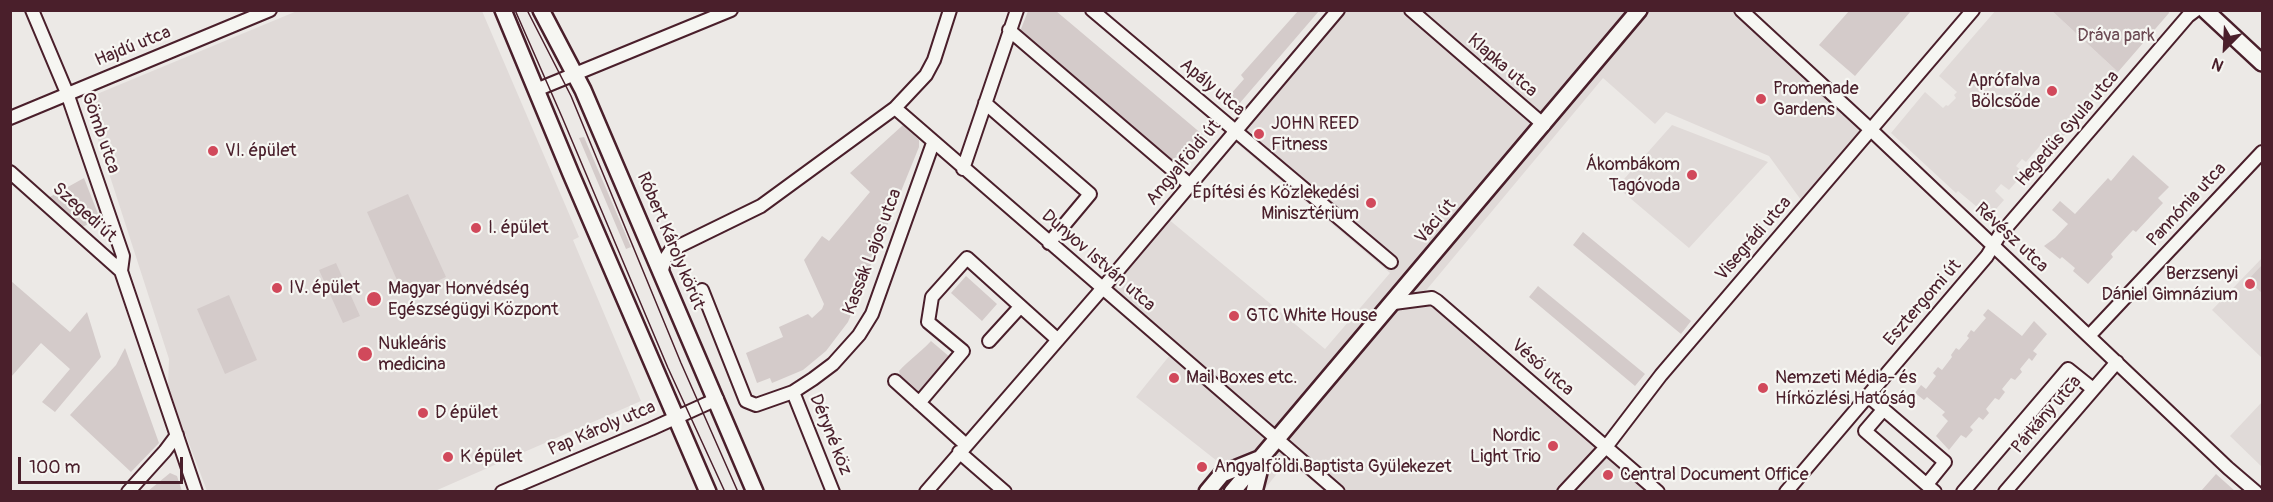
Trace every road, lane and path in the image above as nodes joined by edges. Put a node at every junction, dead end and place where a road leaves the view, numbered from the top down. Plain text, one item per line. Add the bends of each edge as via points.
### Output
1 (32, 10) edge
2 (270, 10) edge
3 (503, 10) edge
4 (541, 10) edge
5 (731, 10) edge
6 (950, 10) edge
7 (1017, 10) edge
8 (1092, 10) edge
9 (1338, 10) edge
10 (1411, 10) edge
11 (1639, 10) edge
12 (1741, 10) edge
13 (1973, 10) edge
14 (2196, 10) edge
15 (2205, 10) edge
16 (715, 14) edge
17 (242, 16) edge
18 (1009, 30) junction
19 (2262, 63) edge
20 (576, 74) junction
21 (536, 90) junction
22 (67, 93) junction
23 (985, 103) junction
24 (895, 108) junction
25 (10, 118) edge
26 (1544, 125) junction
27 (1871, 130) junction
28 (1235, 131) junction
29 (933, 142) junction
30 (2262, 152) edge
31 (963, 169) junction
32 (10, 172) edge
33 (1189, 184) junction
34 (1049, 243) junction
35 (1993, 246) junction
36 (1392, 262) dead end
37 (662, 270) junction
38 (121, 271) junction
39 (1102, 289) junction
40 (702, 290) dead end
41 (1394, 303) junction
42 (1020, 307) junction
43 (2089, 336) junction
44 (1058, 340) junction
45 (989, 341) dead end
46 (2117, 362) junction
47 (895, 381) dead end
48 (2093, 389) junction
49 (793, 392) junction
50 (1868, 396) junction
51 (717, 399) junction
52 (919, 403) junction
53 (1883, 410) junction
54 (677, 417) junction
55 (177, 435) junction
56 (1278, 440) junction
57 (1606, 447) junction
58 (963, 449) junction
59 (1263, 457) junction
60 (1931, 487) edge
61 (131, 489) edge
62 (196, 492) edge
63 (502, 492) edge
64 (708, 492) edge
65 (755, 492) edge
66 (833, 492) edge
67 (926, 492) edge
68 (1005, 492) edge
69 (1206, 492) edge
70 (1232, 492) edge
71 (1254, 492) edge
72 (1338, 492) edge
73 (1564, 492) edge
74 (1658, 492) edge
75 (1786, 492) edge
76 (1963, 492) edge
77 (2005, 492) edge
78 (2256, 492) edge

1 - 22 street, Gömb utca
2 - 17 street, Hajdú utca
3 - 21 main road
4 - 20 main road, Róbert Károly körút
5 - 16 street
6 - 24 street via 926,75
7 - 18 street
8 - 28 street, Apály utca
9 - 28 street, Angyalföldi út
10 - 26 street, Klapka utca
11 - 26 main road, Váci út
12 - 27 street, Révész utca
13 - 27 street, Visegrádi utca
14 - 35 street, Hegedűs Gyula utca
15 - 19 main road
16 - 20 street
17 - 22 street, Hajdú utca
18 - 23 street
18 - 33 street
20 - 21 street
20 - 37 main road, Róbert Károly körút
21 - 54 main road
22 - 25 street, Hajdú utca
22 - 38 street, Gömb utca via 123,256
23 - 31 street
23 - 34 street via 1090,194
24 - 29 street, Dunyov István utca
24 - 37 street via 761,206 671,250
26 - 41 main road, Váci út
27 - 35 street, Révész utca
27 - 57 street, Visegrádi utca via 1661,375
28 - 33 street, Angyalföldi út
28 - 36 street, Apály utca
29 - 31 street, Dunyov István utca
29 - 49 street, Kassák Lajos utca via 872,314 832,364
30 - 43 street, Pannónia utca
31 - 34 street, Dunyov István utca
32 - 38 street, Szegedi út
33 - 39 street, Angyalföldi út
34 - 39 street, Dunyov István utca
35 - 43 street, Révész utca
35 - 50 street, Esztergomi út
37 - 51 main road, Róbert Károly körút
38 - 55 street, Szegedi út
39 - 44 street, Angyalföldi út
39 - 56 street, Dunyov István utca
40 - 49 street, Kassák Lajos utca via 746,401 756,405
41 - 56 main road, Váci út
41 - 57 street, Véső utca via 1432,297
42 - 44 street
42 - 45 street
42 - 52 street via 967,258 932,297 928,322 963,351
43 - 46 street, Révész utca
44 - 58 street, Angyalföldi út
46 - 48 street, Párkány utca
46 - 78 street, Révész utca
47 - 52 street
48 - 76 street via 2068,369
48 - 77 street, Párkány utca
49 - 66 street, Déryné köz
50 - 53 street
50 - 75 street, Esztergomi út
51 - 54 street, Pap Károly utca
51 - 65 main road, Róbert Károly körút
52 - 58 street
53 - 60 street via 1945,462
53 - 60 street via 1865,431
54 - 63 street, Pap Károly utca
54 - 64 main road
55 - 61 street
55 - 62 street
56 - 59 main road, Váci út
56 - 72 street, Dunyov István utca
57 - 73 street, Visegrádi utca
57 - 74 street, Véső utca
58 - 67 street, Angyalföldi út
58 - 68 street
59 - 69 main road, Váci út via 1222,474
59 - 70 main road, Váci út
59 - 71 main road, Váci út

